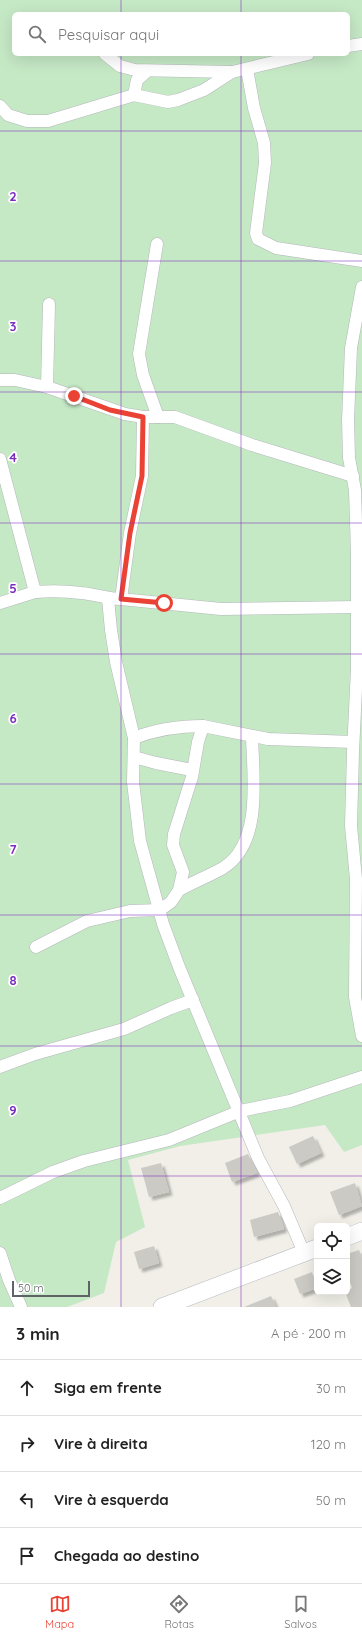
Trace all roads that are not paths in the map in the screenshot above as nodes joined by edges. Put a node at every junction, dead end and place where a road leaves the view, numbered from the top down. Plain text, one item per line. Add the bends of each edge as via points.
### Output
1 (362, 44) edge
2 (350, 46) edge
3 (108, 56) edge
4 (300, 56) edge
5 (247, 69) junction
6 (147, 71) junction
7 (232, 72) junction
8 (134, 95) junction
9 (0, 106) edge
10 (157, 244) dead end
11 (362, 261) edge
12 (362, 287) edge
13 (49, 304) dead end
14 (0, 380) edge
15 (47, 387) junction
16 (143, 417) junction
17 (158, 417) junction
18 (0, 459) edge
19 (353, 476) junction
20 (358, 490) edge
21 (35, 592) junction
22 (108, 599) junction
23 (121, 599) junction
24 (0, 603) edge
25 (358, 607) junction
26 (203, 726) junction
27 (252, 736) junction
28 (134, 738) junction
29 (353, 742) junction
30 (134, 757) junction
31 (192, 770) junction
32 (179, 890) junction
33 (160, 910) junction
34 (36, 947) dead end
35 (193, 1000) junction
36 (362, 1036) edge
37 (0, 1067) edge
38 (362, 1077) edge
39 (240, 1111) junction
40 (0, 1198) edge
41 (362, 1232) edge
42 (350, 1236) edge
43 (311, 1251) edge
44 (0, 1253) edge
45 (21, 1307) edge
46 (162, 1307) edge

1 - 2 street
3 - 6 street via 120,66
4 - 5 street
5 - 7 street
5 - 11 street via 254,108 264,142 265,163 256,233 258,239 276,248
6 - 7 street
6 - 8 street via 137,80
7 - 8 street via 204,90 178,100 168,102
8 - 9 street via 48,121 27,121 8,115
10 - 17 street via 139,354 143,376
12 - 19 street via 350,364 349,458
13 - 15 street
14 - 15 street via 15,380
15 - 16 street via 110,410
16 - 17 street
16 - 23 street via 142,476 130,533
17 - 19 street via 175,417 252,445
18 - 21 street
19 - 20 street
20 - 25 street
21 - 22 street via 52,590
21 - 24 street
22 - 23 street
22 - 28 street via 116,662
23 - 25 street via 221,609
25 - 29 street
26 - 27 street
26 - 28 street via 168,728
26 - 31 street
27 - 29 street
27 - 32 street via 252,819 246,842 235,857 223,867
28 - 30 street
29 - 36 street via 351,826 356,879 355,981
30 - 31 street
30 - 33 street via 133,782 140,841
31 - 32 street via 173,840 183,872
32 - 33 street via 171,902
33 - 34 street via 130,911 88,921
33 - 35 street
35 - 37 street via 124,1030 35,1054
35 - 39 street
38 - 39 street via 290,1101
39 - 40 street via 169,1140 99,1157 53,1172
39 - 43 street via 258,1158
41 - 42 main road
43 - 46 main road
44 - 45 street

